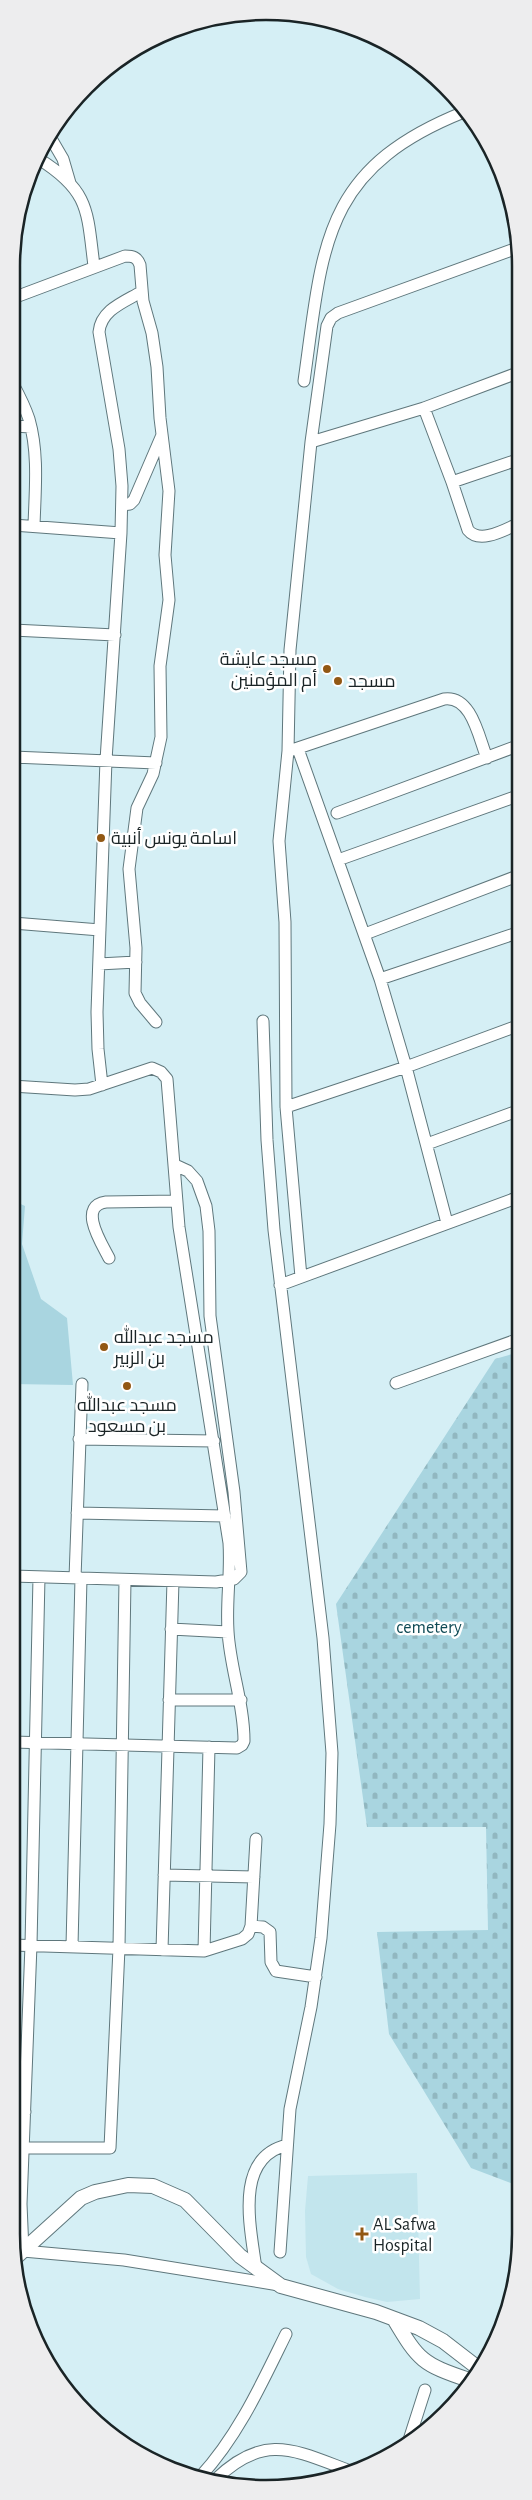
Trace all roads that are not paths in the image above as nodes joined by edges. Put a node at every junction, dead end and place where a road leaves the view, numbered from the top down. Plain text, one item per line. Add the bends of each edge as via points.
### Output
1 (459, 114) edge
2 (53, 142) edge
3 (43, 162) edge
4 (70, 184) junction
5 (511, 251) edge
6 (94, 266) junction
7 (141, 292) junction
8 (20, 295) edge
9 (512, 375) edge
10 (304, 381) dead end
11 (20, 401) edge
12 (424, 408) junction
13 (20, 426) edge
14 (31, 427) junction
15 (162, 435) junction
16 (311, 442) junction
17 (512, 462) edge
18 (452, 482) junction
19 (122, 505) junction
20 (20, 525) edge
21 (34, 526) junction
22 (512, 526) edge
23 (121, 533) junction
24 (20, 630) edge
25 (114, 635) junction
26 (512, 748) edge
27 (293, 750) junction
28 (20, 757) edge
29 (487, 758) junction
30 (106, 760) junction
31 (156, 763) junction
32 (512, 798) edge
33 (337, 813) dead end
34 (338, 860) junction
35 (512, 879) edge
36 (20, 923) edge
37 (100, 930) junction
38 (365, 934) junction
39 (512, 935) edge
40 (136, 962) junction
41 (99, 964) junction
42 (380, 980) junction
43 (263, 1021) dead end
44 (156, 1022) dead end
45 (512, 1028) edge
46 (406, 1067) junction
47 (102, 1085) junction
48 (20, 1087) edge
49 (286, 1107) junction
50 (512, 1113) edge
51 (288, 1133) junction
52 (267, 1140) junction
53 (427, 1144) junction
54 (175, 1165) junction
55 (512, 1200) edge
56 (177, 1201) junction
57 (447, 1224) junction
58 (109, 1258) dead end
59 (301, 1277) junction
60 (280, 1285) junction
61 (512, 1342) edge
62 (396, 1383) dead end
63 (82, 1384) dead end
64 (79, 1439) junction
65 (214, 1441) junction
66 (77, 1512) junction
67 (225, 1516) junction
68 (20, 1576) edge
69 (39, 1577) junction
70 (78, 1578) junction
71 (124, 1580) junction
72 (230, 1580) junction
73 (173, 1581) junction
74 (171, 1629) junction
75 (228, 1632) junction
76 (169, 1700) junction
77 (241, 1700) junction
78 (20, 1742) edge
79 (36, 1742) junction
80 (77, 1744) junction
81 (122, 1745) junction
82 (168, 1746) junction
83 (209, 1748) junction
84 (256, 1839) dead end
85 (164, 1875) junction
86 (206, 1876) junction
87 (254, 1877) junction
88 (251, 1926) junction
89 (20, 1945) edge
90 (31, 1945) junction
91 (72, 1946) junction
92 (120, 1948) junction
93 (162, 1950) junction
94 (204, 1952) junction
95 (316, 1977) junction
96 (20, 2112) edge
97 (25, 2112) junction
98 (287, 2145) junction
99 (24, 2148) junction
100 (20, 2176) edge
101 (21, 2252) edge
102 (280, 2252) dead end
103 (21, 2254) edge
104 (256, 2268) junction
105 (281, 2286) junction
106 (394, 2319) junction
107 (286, 2334) dead end
108 (474, 2365) edge
109 (465, 2379) edge
110 (425, 2390) dead end
111 (411, 2433) edge
112 (342, 2468) edge
113 (203, 2472) edge
114 (220, 2475) edge

1 - 10 street via 414,135 386,154 362,178 343,205 324,251
2 - 4 street
3 - 4 street
4 - 6 street via 84,203
5 - 16 street via 334,315 327,326
6 - 7 street via 132,256 138,259
6 - 8 street
7 - 15 street via 156,358
7 - 19 street via 109,311 99,327 119,449
9 - 12 street
11 - 14 street
12 - 16 street
12 - 18 street
13 - 14 street
14 - 21 street via 36,462
15 - 19 street via 134,500
15 - 31 street via 169,491 165,555 169,600 160,666 161,737
16 - 27 street via 289,665
17 - 18 street
18 - 22 street via 468,530 474,536 485,536
19 - 23 street
20 - 21 street
21 - 23 street
23 - 25 street
24 - 25 street
25 - 30 street
26 - 29 street
27 - 29 street via 452,699 466,707
27 - 34 street
27 - 49 street via 279,841 285,922
28 - 30 street
29 - 33 street
30 - 31 street
30 - 37 street
31 - 40 street via 137,808 130,851 129,886
32 - 34 street
34 - 38 street
35 - 38 street
36 - 37 street
37 - 41 street
38 - 42 street
39 - 42 street
40 - 41 street
40 - 44 street via 137,998
41 - 47 street via 97,1031
42 - 46 street
43 - 52 street
45 - 46 street
46 - 49 street
46 - 53 street
47 - 48 street via 74,1090
47 - 54 street via 147,1069 164,1075 169,1084
49 - 51 street
50 - 53 street
51 - 52 street
51 - 59 street
52 - 60 street
53 - 57 street
54 - 56 street
54 - 72 street via 188,1171 197,1181 208,1218 210,1316 241,1568 237,1578
55 - 57 street
56 - 58 street via 98,1204 91,1219
56 - 65 street
57 - 59 street
59 - 60 street
60 - 95 street via 330,1717 330,1824
61 - 62 street
63 - 64 street
64 - 65 street
64 - 66 street
65 - 67 street
66 - 67 street
66 - 70 street
67 - 72 street
68 - 69 street
69 - 70 street
69 - 79 street
70 - 71 street
70 - 80 street
71 - 73 street
71 - 81 street
72 - 73 street
72 - 75 street
73 - 74 street
74 - 75 street
74 - 76 street
75 - 77 street
76 - 77 street
76 - 82 street
77 - 83 street via 242,1745 237,1748
78 - 79 street
79 - 80 street
79 - 90 street
80 - 81 street
80 - 91 street
81 - 82 street
81 - 92 street
82 - 83 street
82 - 85 street
83 - 86 street
84 - 87 street
85 - 86 street
85 - 93 street
86 - 87 street
86 - 94 street
87 - 88 street
88 - 94 street via 242,1939
88 - 95 street via 263,1927 270,1932 271,1962 276,1970
89 - 90 street
90 - 91 street
90 - 97 street
91 - 92 street
92 - 93 street
92 - 99 street via 110,2148
93 - 94 street
95 - 98 street via 294,2087
96 - 97 street
97 - 99 street
98 - 102 street
98 - 104 street via 274,2149 256,2168 248,2207
99 - 100 street
101 - 104 street via 81,2198 117,2187 144,2185 165,2190 185,2200
103 - 105 street via 133,2261
104 - 105 street
105 - 106 street
106 - 108 street via 436,2336
106 - 109 street via 422,2360 434,2368
107 - 113 street via 258,2391
110 - 111 street
112 - 114 street via 300,2453 276,2449 243,2457

